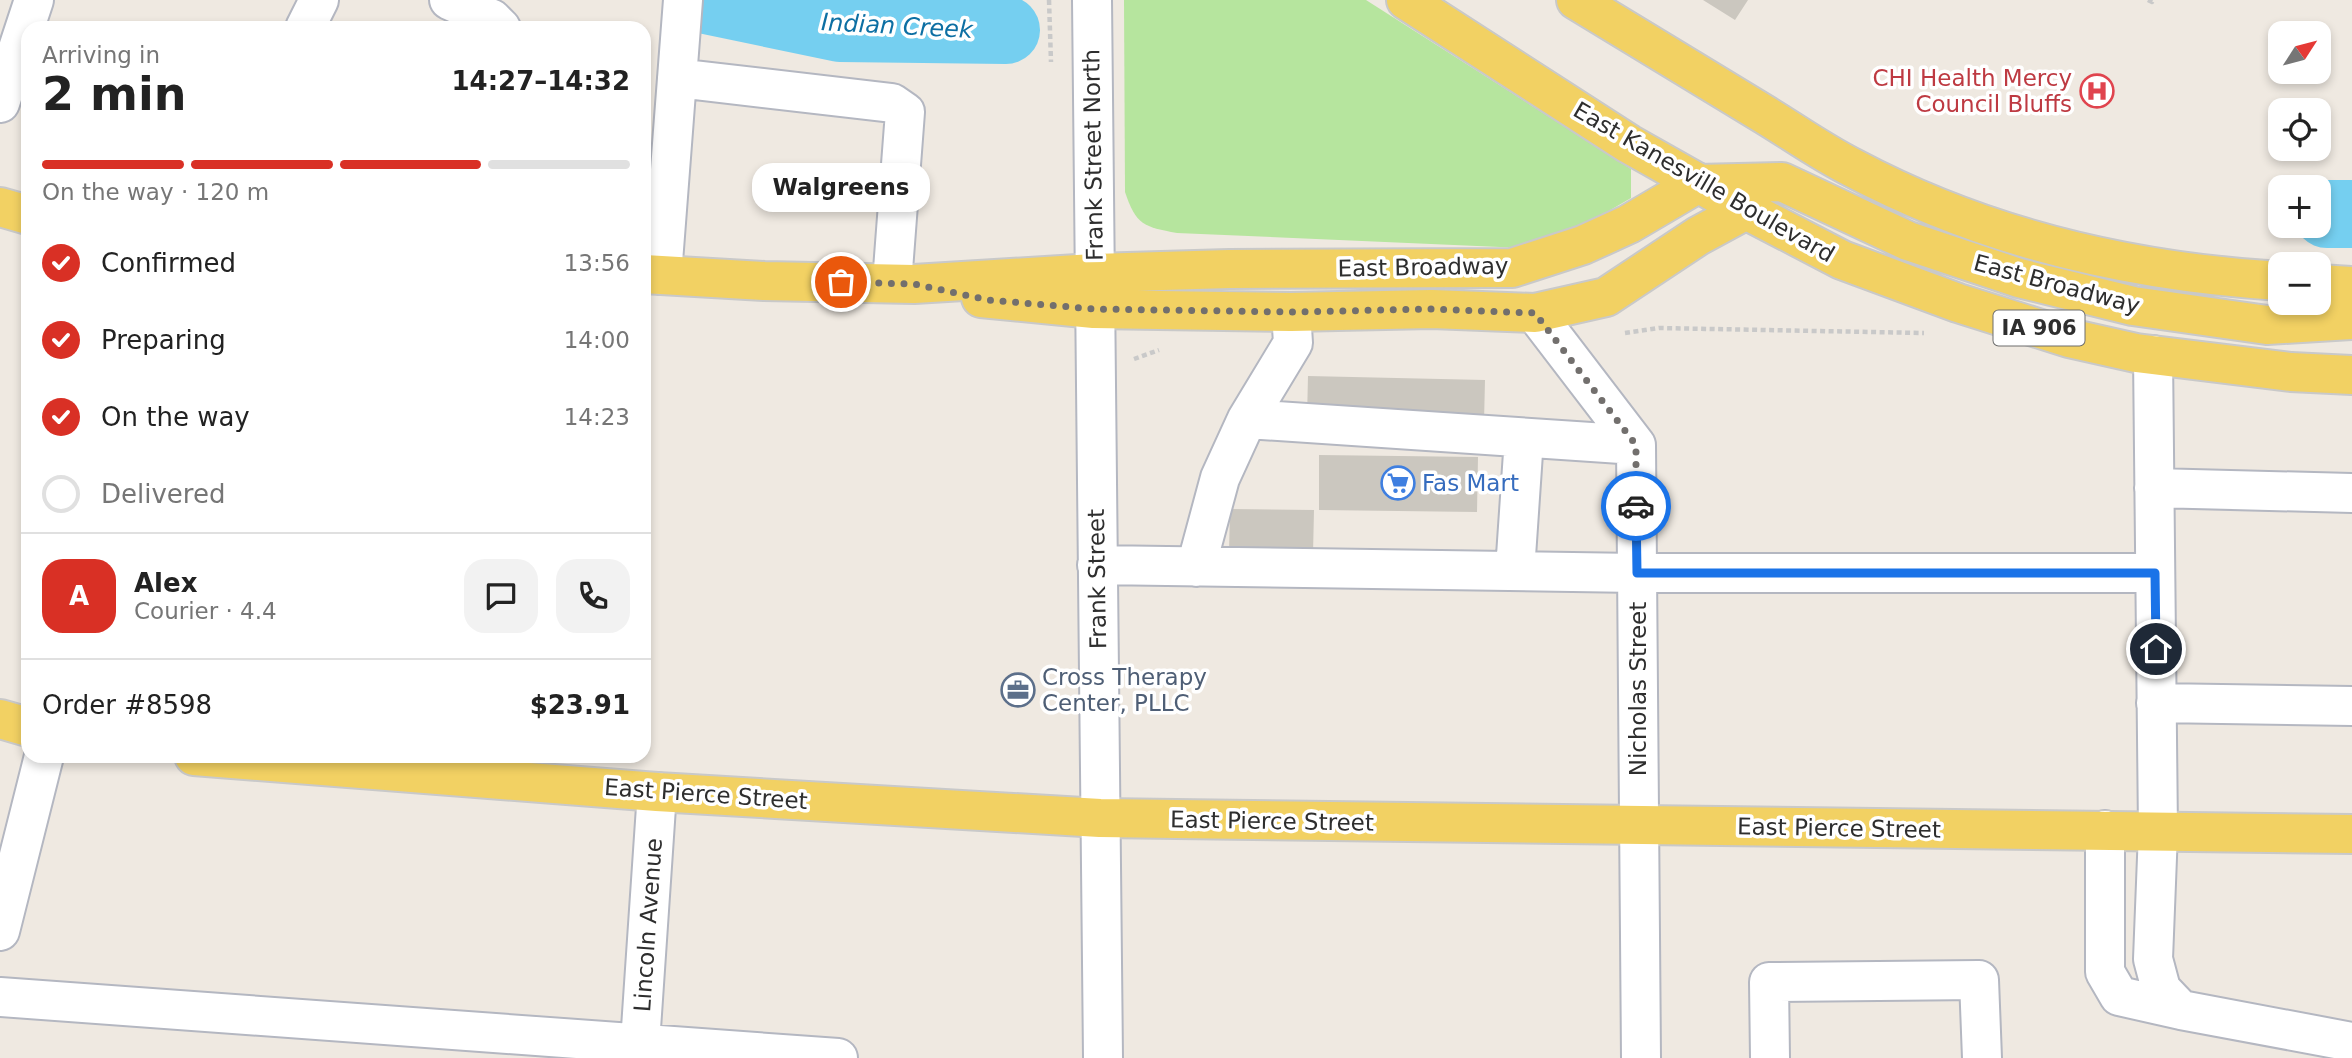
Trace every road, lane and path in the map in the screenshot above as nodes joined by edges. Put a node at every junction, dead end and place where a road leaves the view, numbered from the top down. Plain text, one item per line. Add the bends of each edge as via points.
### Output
1 (34, 0) edge
2 (319, 0) edge
3 (449, 0) edge
4 (1092, 0) edge
5 (1406, 0) edge
6 (1576, 0) edge
7 (683, 6) edge
8 (27, 21) edge
9 (308, 21) edge
10 (494, 21) edge
11 (21, 39) edge
12 (677, 78) junction
13 (0, 103) edge
14 (1697, 184) junction
15 (0, 207) edge
16 (1746, 211) junction
17 (21, 213) edge
18 (653, 275) edge
19 (2268, 281) edge
20 (903, 283) junction
21 (2331, 285) edge
22 (2352, 286) edge
23 (1094, 291) junction
24 (1291, 312) junction
25 (1535, 313) junction
26 (2352, 320) edge
27 (1930, 333) dead end
28 (1621, 334) dead end
29 (1164, 346) dead end
30 (2154, 355) junction
31 (1136, 359) dead end
32 (2352, 375) edge
33 (1247, 419) junction
34 (1524, 438) junction
35 (1636, 445) junction
36 (2154, 488) junction
37 (2352, 493) edge
38 (1097, 565) junction
39 (1196, 567) junction
40 (1515, 571) junction
41 (1637, 573) junction
42 (2155, 573) junction
43 (2156, 703) junction
44 (2352, 706) edge
45 (0, 719) edge
46 (21, 725) edge
47 (42, 763) edge
48 (323, 763) edge
49 (657, 792) junction
50 (1100, 818) junction
51 (1639, 826) junction
52 (2105, 830) junction
53 (2158, 832) junction
54 (2352, 834) edge
55 (0, 931) edge
56 (0, 997) edge
57 (2181, 1010) junction
58 (2352, 1042) edge
59 (640, 1051) edge
60 (838, 1058) edge
61 (1103, 1058) edge
62 (1641, 1058) edge
63 (1770, 1058) edge
64 (1982, 1058) edge

1 - 8 street
2 - 9 street
3 - 10 street
4 - 23 street, Frank Street North
5 - 14 main road, East Kanesville Boulevard / IA 906
6 - 19 main road, East Broadway via 1852,168 1946,211 2025,239 2089,254 2170,270
7 - 12 street
11 - 13 street
12 - 18 street
12 - 20 street via 892,103 905,112
14 - 16 main road, East Kanesville Boulevard / IA 906
14 - 23 main road, East Broadway via 1583,245 1512,268 1243,269
14 - 26 main road, East Broadway via 1782,183 1908,241 2019,278 2133,306 2267,325
15 - 17 main road
16 - 25 main road, East Broadway via 1606,297
16 - 30 main road, East Kanesville Boulevard / IA 906 via 1842,260 1958,303 2069,338
18 - 20 main road, East Broadway
20 - 23 main road, East Broadway via 988,300
21 - 22 main road
23 - 24 main road, East Broadway
23 - 38 street, Frank Street
24 - 25 main road, East Broadway via 1432,309
24 - 33 street via 1293,343
25 - 35 street
27 - 28 path via 1659,328
29 - 31 path
30 - 32 main road, East Kanesville Boulevard / IA 906
30 - 36 street
33 - 34 street
33 - 39 street via 1220,478
34 - 35 street
34 - 40 street
35 - 41 street, Nicholas Street
36 - 37 street
36 - 42 street
38 - 39 street
38 - 50 street, Frank Street
39 - 40 street
40 - 41 street
41 - 42 street
41 - 51 street, Nicholas Street
42 - 43 street
43 - 44 street
43 - 53 street
45 - 46 main road
47 - 55 street
48 - 49 main road, East Pierce Street
49 - 50 main road, East Pierce Street
49 - 59 street, Lincoln Avenue
50 - 51 main road, East Pierce Street
50 - 61 street, Frank Street
51 - 52 main road, East Pierce Street
51 - 62 street, Nicholas Street
52 - 53 main road, East Pierce Street
52 - 57 street via 2105,972 2119,996
53 - 54 main road, East Pierce Street
53 - 57 street via 2153,959 2161,989
56 - 59 street
57 - 58 street
59 - 60 street
63 - 64 street via 1769,982 1979,980

